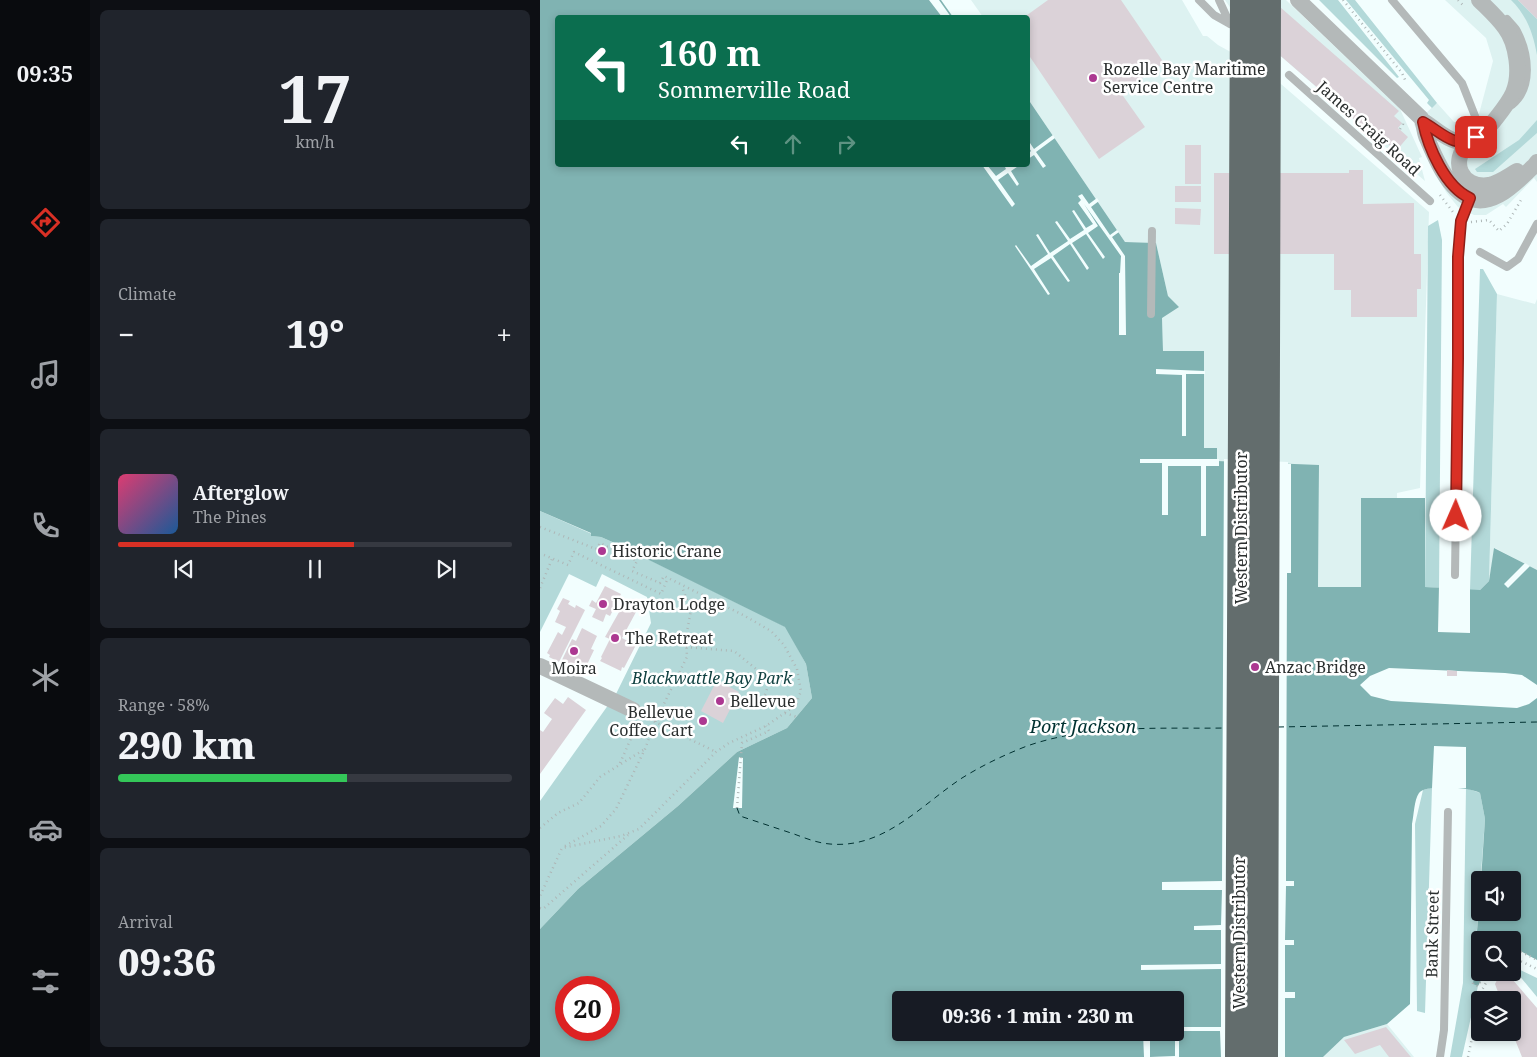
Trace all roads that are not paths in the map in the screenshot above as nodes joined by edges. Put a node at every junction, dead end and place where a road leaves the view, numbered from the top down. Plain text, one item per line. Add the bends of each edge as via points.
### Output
1 (1199, 0) edge
2 (1219, 0) edge
3 (1244, 0) edge
4 (1268, 0) edge
5 (1298, 0) edge
6 (1392, 0) edge
7 (1488, 0) edge
8 (1475, 6) edge
9 (1290, 75) dead end
10 (1500, 114) junction
11 (1423, 122) junction
12 (1483, 132) junction
13 (1469, 142) junction
14 (1537, 156) edge
15 (1537, 162) edge
16 (1470, 198) junction
17 (1430, 202) dead end
18 (1537, 224) edge
19 (1152, 231) dead end
20 (1480, 252) dead end
21 (1151, 314) dead end
22 (1455, 576) dead end
23 (540, 666) edge
24 (637, 716) road end
25 (1448, 812) dead end
26 (1239, 1057) edge
27 (1264, 1057) edge
28 (1440, 1057) edge

1 - 2 lane via 1214,15 1230,24
3 - 26 highway, Western Distributor, bridge
4 - 27 highway, Western Distributor, bridge
5 - 11 street
6 - 12 lane via 1462,83
7 - 10 lane via 1517,30 1525,54 1527,80 1520,98
8 - 10 street via 1506,29 1516,50 1514,92
9 - 17 lane, James Craig Road
10 - 12 street
11 - 13 street via 1451,140
11 - 16 street via 1442,172 1457,190
12 - 13 street
13 - 14 street via 1460,153 1459,166 1466,179 1473,183 1497,182
15 - 16 street via 1503,193 1484,200
16 - 22 lane, bridge via 1461,221 1458,257
18 - 20 lane via 1518,259 1507,267
19 - 21 lane
23 - 24 street
25 - 28 lane, Bank Street via 1444,1030

